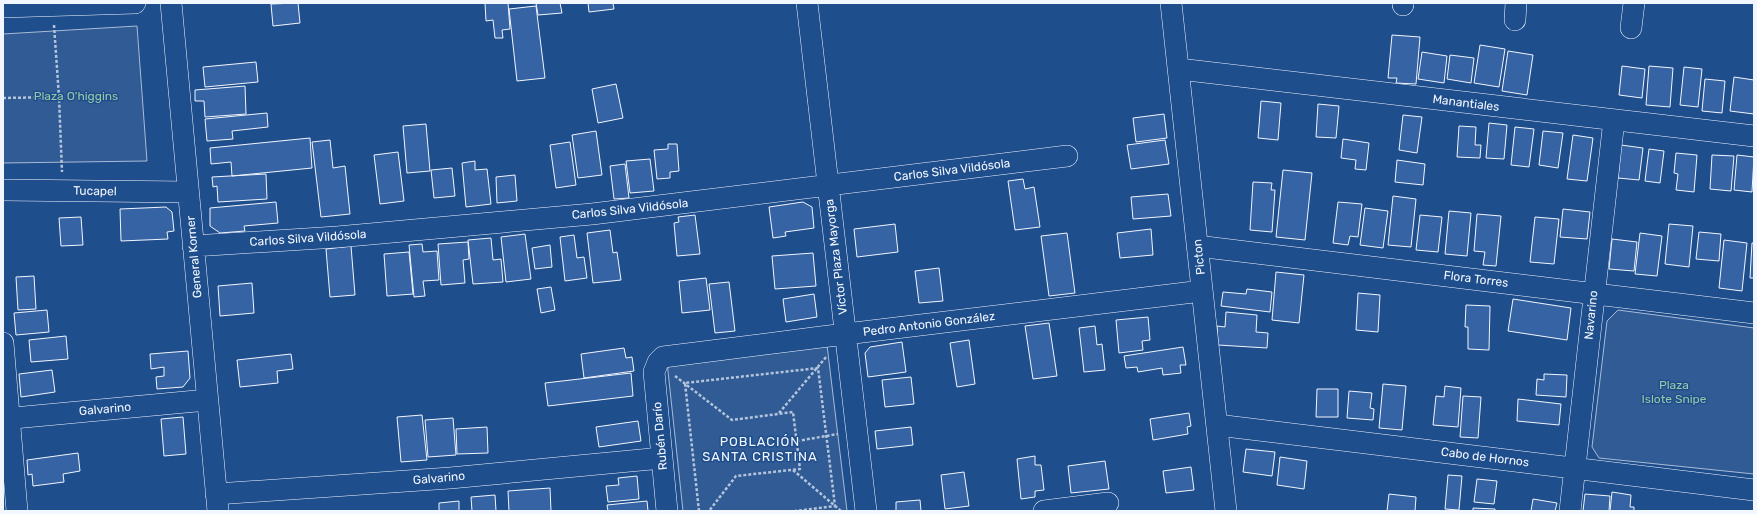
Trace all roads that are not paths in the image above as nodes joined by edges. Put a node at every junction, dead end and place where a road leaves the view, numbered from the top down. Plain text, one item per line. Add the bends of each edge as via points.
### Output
1 (135, 3) edge
2 (171, 3) edge
3 (807, 3) edge
4 (1171, 3) edge
5 (1634, 3) edge
6 (3, 7) edge
7 (1631, 28) dead end
8 (1179, 69) junction
9 (1614, 120) junction
10 (1754, 136) edge
11 (1067, 156) dead end
12 (828, 185) junction
13 (3, 190) edge
14 (188, 192) junction
15 (193, 246) junction
16 (1198, 246) junction
17 (1202, 291) junction
18 (1593, 293) junction
19 (1754, 313) edge
20 (845, 334) junction
21 (3, 342) edge
22 (658, 362) joint
23 (207, 400) junction
24 (6, 418) edge
25 (1217, 425) junction
26 (662, 458) junction
27 (1574, 468) junction
28 (1754, 490) edge
29 (217, 502) edge
30 (1108, 503) dead end
31 (17, 511) edge
32 (667, 511) edge
33 (866, 511) edge
34 (1044, 511) edge
35 (1226, 511) edge
36 (1570, 511) edge

1 - 6 street
2 - 14 street, General Korner
3 - 12 street, Víctor Plaza Mayorga
4 - 8 street, Picton
5 - 7 street
8 - 9 street, Manantiales
8 - 16 street, Picton
9 - 10 street, Manantiales
9 - 18 street, Navarino
11 - 12 street, Carlos Silva Vildósola
12 - 15 street, Carlos Silva Vildósola via 482,225
12 - 20 street, Víctor Plaza Mayorga
13 - 14 street, Tucapel
14 - 15 street, General Korner
15 - 23 street, General Korner
16 - 17 street, Picton
16 - 18 street, Flora Torres
17 - 20 street, Pedro Antonio González
17 - 25 street, Picton
18 - 19 street, Flora Torres
18 - 27 street, Navarino
20 - 22 street, Pedro Antonio González via 668,356
20 - 33 street, Víctor Plaza Mayorga
21 - 24 street
22 - 26 street, Rubén Darío via 654,372
23 - 24 street, Galvarino
23 - 29 street, General Korner
24 - 31 street
25 - 27 street, Cabo de Hornos
25 - 35 street, Picton
26 - 29 street, Galvarino
26 - 32 street, Rubén Darío
27 - 28 street, Cabo de Hornos
27 - 36 street, Navarino
30 - 34 street

